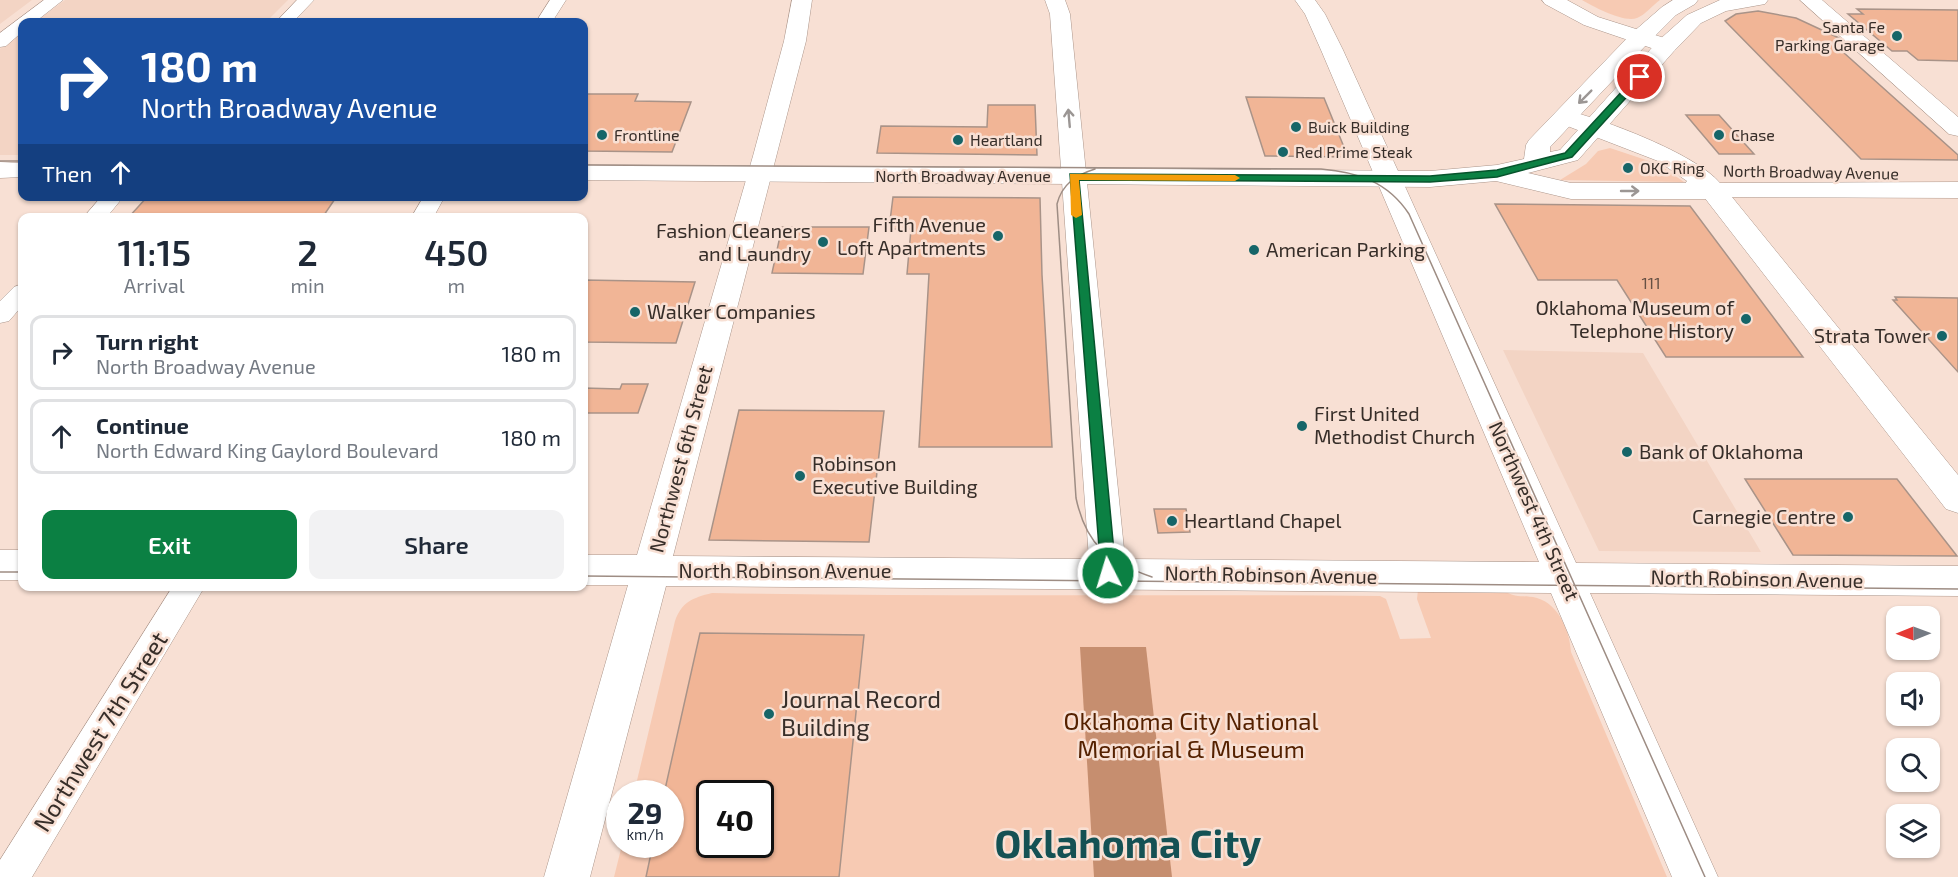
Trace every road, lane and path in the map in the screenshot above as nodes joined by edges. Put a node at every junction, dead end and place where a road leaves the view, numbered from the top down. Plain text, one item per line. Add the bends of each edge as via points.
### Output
1 (55, 0) edge
2 (306, 0) edge
3 (558, 0) edge
4 (802, 0) edge
5 (814, 0) edge
6 (1552, 0) edge
7 (1575, 0) edge
8 (1688, 0) edge
9 (1758, 0) edge
10 (1810, 0) edge
11 (1311, 4) edge
12 (1059, 5) edge
13 (31, 18) edge
14 (288, 18) edge
15 (547, 18) edge
16 (18, 28) edge
17 (1640, 38) junction
18 (795, 40) junction
19 (0, 42) edge
20 (1666, 46) junction
21 (1562, 120) junction
22 (1958, 129) edge
23 (1592, 130) junction
24 (1667, 156) junction
25 (1536, 162) junction
26 (0, 170) edge
27 (18, 170) edge
28 (588, 173) edge
29 (1497, 173) junction
30 (759, 175) junction
31 (1958, 175) edge
32 (1073, 177) junction
33 (1388, 179) junction
34 (1958, 190) edge
35 (1712, 191) junction
36 (109, 201) edge
37 (99, 213) edge
38 (18, 296) edge
39 (0, 315) edge
40 (1958, 500) edge
41 (0, 565) edge
42 (18, 565) edge
43 (588, 570) edge
44 (650, 571) junction
45 (1108, 573) junction
46 (1563, 577) junction
47 (1958, 581) edge
48 (187, 591) edge
49 (11, 877) edge
50 (567, 877) edge
51 (1695, 877) edge

1 - 13 street
2 - 14 street
3 - 15 street
4 - 18 street, Northwest 6th Street
5 - 18 street, Northwest 6th Street
6 - 17 street via 1575,14
7 - 17 street
8 - 17 street via 1669,11
9 - 20 street, North Broadway Avenue via 1721,6 1703,14
10 - 22 street
11 - 33 street, Northwest 4th Street
32 -> 12 street
16 - 19 street
17 - 20 street
17 -> 21 street
18 - 30 street, Northwest 6th Street
20 - 23 street, North Broadway Avenue
21 - 23 street
21 - 25 street via 1538,145
23 - 24 street
23 - 25 street, North Broadway Avenue via 1569,155
23 - 35 street
24 - 31 street, North Broadway Avenue via 1740,174
24 - 35 street via 1697,175
25 - 29 street, North Broadway Avenue
26 - 27 street
28 - 30 street, North Broadway Avenue
29 - 33 street, North Broadway Avenue
29 -> 35 street, North Broadway Avenue via 1571,191
30 - 32 street, North Broadway Avenue
30 - 44 street, Northwest 6th Street
32 - 33 street, North Broadway Avenue
32 - 45 street
33 - 46 street, Northwest 4th Street
34 - 35 street, North Broadway Avenue
35 - 40 street
36 - 37 street
38 - 39 street
41 - 42 street
43 - 44 street, North Robinson Avenue
44 - 45 street, North Robinson Avenue
44 - 50 street, Northwest 6th Street
45 - 46 street, North Robinson Avenue
46 - 47 street, North Robinson Avenue
46 - 51 street, Northwest 4th Street
48 - 49 street, Northwest 7th Street

